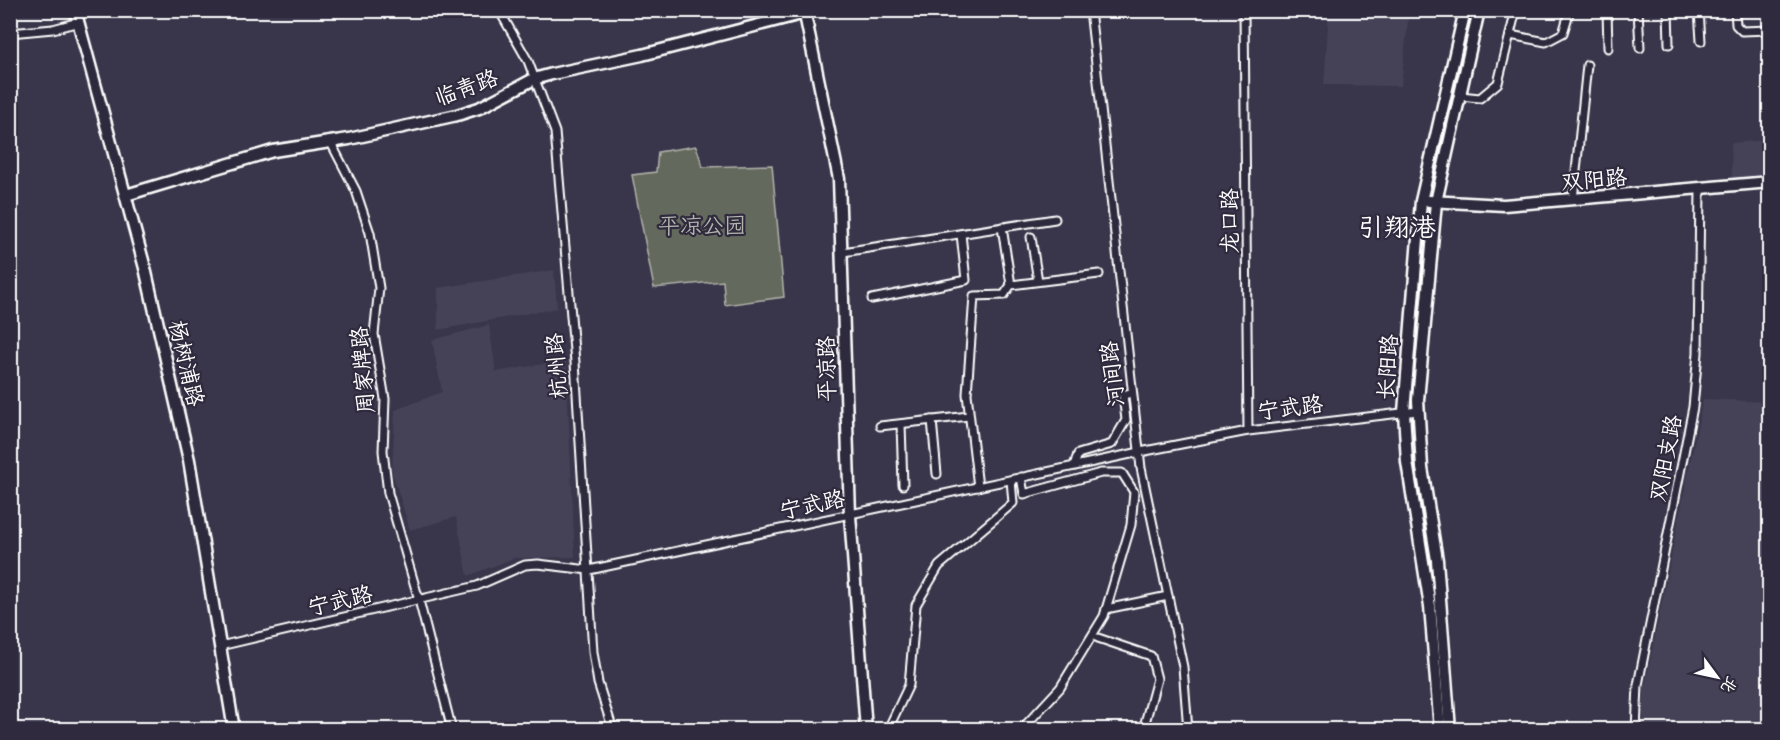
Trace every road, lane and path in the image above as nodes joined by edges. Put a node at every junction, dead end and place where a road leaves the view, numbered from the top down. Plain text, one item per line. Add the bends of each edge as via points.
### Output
1 (75, 10) edge
2 (500, 10) edge
3 (817, 10) edge
4 (1089, 10) edge
5 (1244, 10) edge
6 (1465, 10) edge
7 (1479, 10) edge
8 (1516, 10) edge
9 (1570, 10) edge
10 (1607, 10) edge
11 (1638, 10) edge
12 (1668, 10) edge
13 (1700, 10) edge
14 (1735, 10) edge
15 (804, 12) edge
16 (79, 22) junction
17 (1770, 30) edge
18 (10, 33) edge
19 (1510, 35) junction
20 (1701, 41) dead end
21 (1669, 44) dead end
22 (1608, 48) dead end
23 (1640, 48) dead end
24 (1587, 65) dead end
25 (534, 79) junction
26 (1460, 96) junction
27 (330, 141) junction
28 (1770, 182) edge
29 (1700, 189) junction
30 (126, 195) junction
31 (1572, 200) junction
32 (1421, 201) junction
33 (1436, 201) junction
34 (1055, 219) dead end
35 (1002, 227) junction
36 (961, 234) junction
37 (1031, 237) dead end
38 (843, 252) junction
39 (1099, 274) dead end
40 (1038, 281) junction
41 (1011, 285) junction
42 (872, 299) dead end
43 (1131, 393) junction
44 (1419, 411) junction
45 (1404, 412) junction
46 (969, 416) junction
47 (932, 420) junction
48 (901, 424) junction
49 (880, 426) dead end
50 (1248, 431) junction
51 (1140, 452) junction
52 (1074, 466) junction
53 (937, 474) dead end
54 (1021, 477) junction
55 (1011, 480) junction
56 (903, 484) dead end
57 (978, 487) junction
58 (850, 514) junction
59 (589, 570) junction
60 (1168, 596) junction
61 (419, 600) junction
62 (1106, 609) junction
63 (1098, 638) dead end
64 (220, 646) junction
65 (890, 728) edge
66 (234, 729) edge
67 (452, 729) edge
68 (613, 729) edge
69 (866, 729) edge
70 (874, 729) edge
71 (1021, 729) edge
72 (1143, 729) edge
73 (1188, 729) edge
74 (1440, 729) edge
75 (1450, 729) edge
76 (1635, 729) edge

1 - 16 main road, 杨树浦路
2 - 25 street, 杭州路
3 - 15 main road, 临青路
4 - 43 street, 河间路
5 - 50 street, 龙口路
6 - 32 main road, 长阳路
7 - 26 main road, 长阳路
8 - 19 street
9 - 19 street via 1563,33 1546,42
10 - 22 street
11 - 23 street
12 - 21 street
13 - 20 street
14 - 17 street via 1736,25 1742,31
15 - 25 main road, 临青路
15 - 38 main road, 平凉路 via 839,179
16 - 18 street
16 - 30 main road, 杨树浦路
19 - 26 street via 1497,83 1480,98
24 - 31 street
25 - 27 main road, 临青路 via 456,115
25 - 59 street, 杭州路 via 555,132
26 - 33 main road, 长阳路
27 - 30 main road, 临青路 via 273,151
27 - 61 street, 周家牌路 via 356,191 370,232 379,288 374,334 385,399 383,451 388,493
28 - 29 main road, 双阳路
29 - 31 main road, 双阳路
29 - 76 street, 双阳支路 via 1698,353 1693,407 1638,685
30 - 64 main road, 杨树浦路 via 189,460
31 - 33 main road, 双阳路 via 1504,205
32 - 33 main road, 双阳路
32 - 45 main road, 长阳路
33 - 44 main road, 长阳路
34 - 35 street
35 - 36 street
35 - 41 street
36 - 38 street
36 - 42 street via 966,280
37 - 40 street
38 - 58 main road, 平凉路
39 - 40 street
40 - 41 street
41 - 46 street via 1004,295 974,296
43 - 51 street, 河间路
43 - 52 street via 1123,395 1126,420 1112,444 1078,454
44 - 45 street, 宁武路
44 - 75 main road, 长阳路 via 1422,468 1437,560
45 - 50 street, 宁武路
45 - 74 main road, 长阳路 via 1407,462 1429,596
46 - 47 street
46 - 57 street
47 - 48 street
47 - 53 street
48 - 49 street
48 - 56 street
50 - 51 street, 宁武路
51 - 52 street, 宁武路
51 - 60 street, 河间路
52 - 54 street, 宁武路
54 - 55 street, 宁武路
54 - 62 street via 1024,494 1101,473 1122,473 1134,492 1131,525
55 - 57 street, 宁武路
55 - 65 street via 1013,503 939,566 916,605 909,685
57 - 58 street, 宁武路
58 - 59 street, 宁武路
58 - 69 main road, 平凉路
59 - 61 street, 宁武路 via 525,565 477,586
59 - 68 street, 杭州路 via 594,664
60 - 62 street
60 - 73 street, 河间路 via 1183,667
61 - 64 street, 宁武路
61 - 67 street, 周家牌路
62 - 71 street via 1060,688
63 - 72 street via 1151,656 1157,679
64 - 66 main road, 杨树浦路
65 - 70 street

